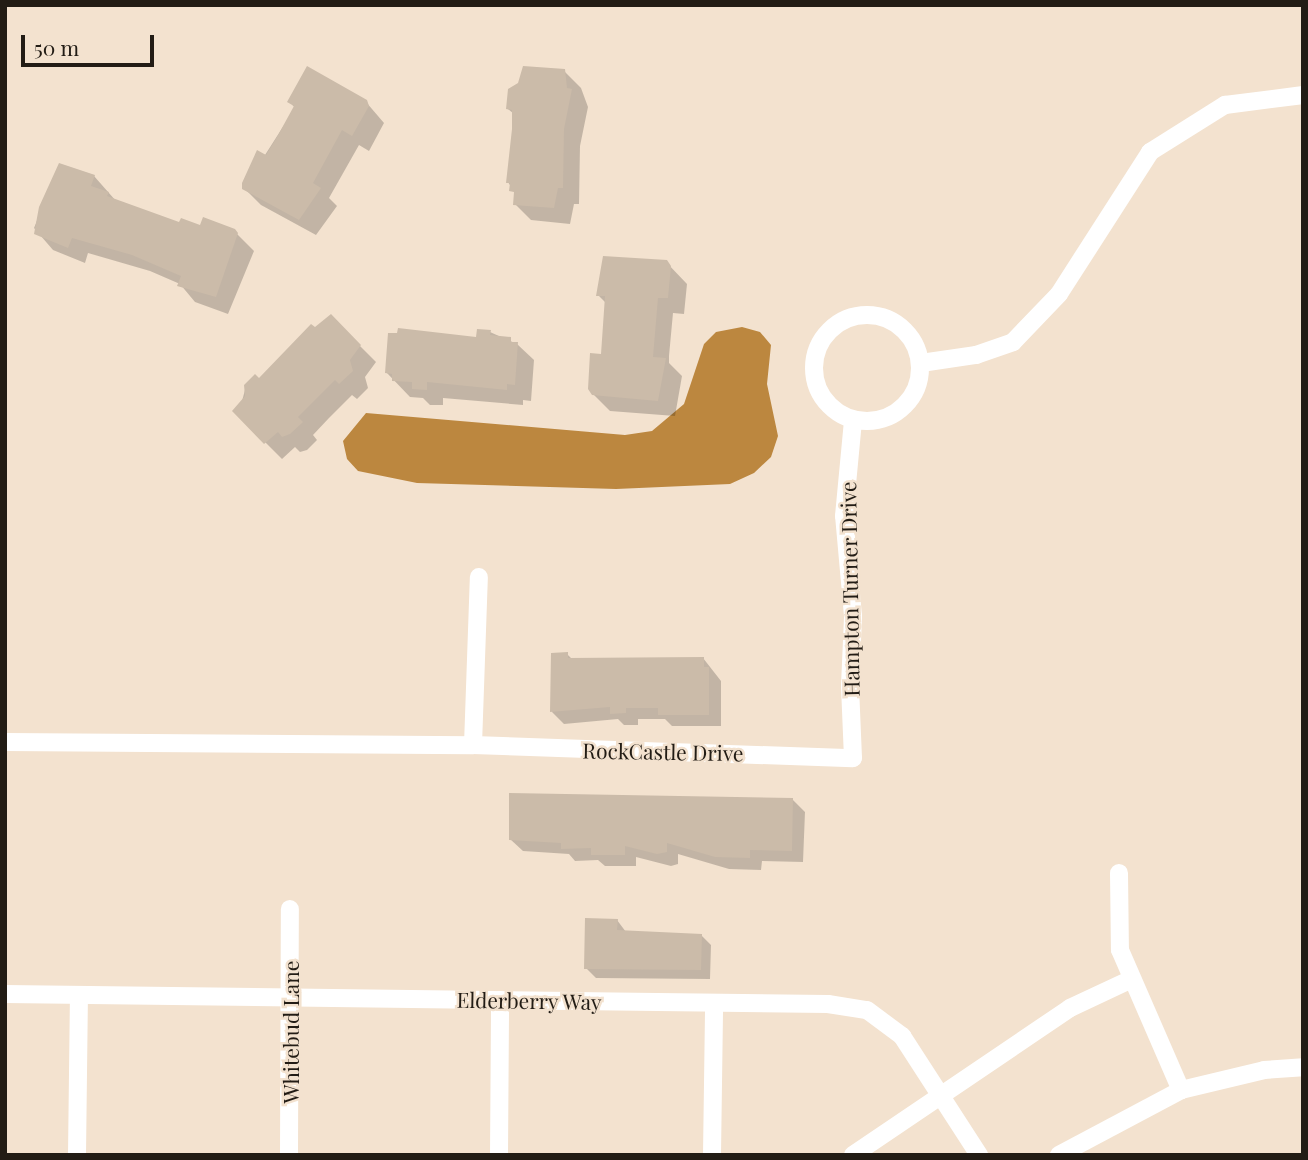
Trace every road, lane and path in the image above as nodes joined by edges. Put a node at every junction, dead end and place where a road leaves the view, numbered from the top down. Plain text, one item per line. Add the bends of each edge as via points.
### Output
1 (1303, 95) edge
2 (921, 363) junction
3 (853, 420) junction
4 (479, 577) dead end
5 (5, 742) edge
6 (473, 745) junction
7 (853, 758) joint
8 (1119, 873) dead end
9 (290, 909) dead end
10 (1132, 978) junction
11 (5, 994) edge
12 (79, 995) junction
13 (290, 997) junction
14 (500, 1000) junction
15 (714, 1003) junction
16 (1303, 1067) edge
17 (1181, 1090) junction
18 (940, 1094) junction
19 (77, 1155) edge
20 (289, 1155) edge
21 (499, 1155) edge
22 (712, 1155) edge
23 (853, 1155) edge
24 (979, 1155) edge
25 (1059, 1155) edge

1 - 2 street via 1225,105 1150,152 1059,294 1013,342 976,355
2 - 3 street via 917,388 905,406 878,421
2 - 3 street via 913,339 895,321 858,315 838,323 817,350 817,387 830,407
3 - 7 street, Hampton Turner Drive via 844,516 853,616
4 - 6 street
5 - 6 street, RockCastle Drive
6 - 7 street, RockCastle Drive
8 - 10 street via 1119,950
9 - 13 street, Whitebud Lane
10 - 17 street
10 - 18 street via 1070,1008
11 - 12 street, Elderberry Way
12 - 13 street, Elderberry Way
12 - 19 street
13 - 14 street, Elderberry Way
13 - 20 street, Whitebud Lane
14 - 15 street, Elderberry Way
14 - 21 street
15 - 18 street, Elderberry Way via 828,1004 867,1010 902,1035
15 - 22 street
16 - 17 street via 1264,1070
17 - 25 street
18 - 23 street
18 - 24 street, Elderberry Way

